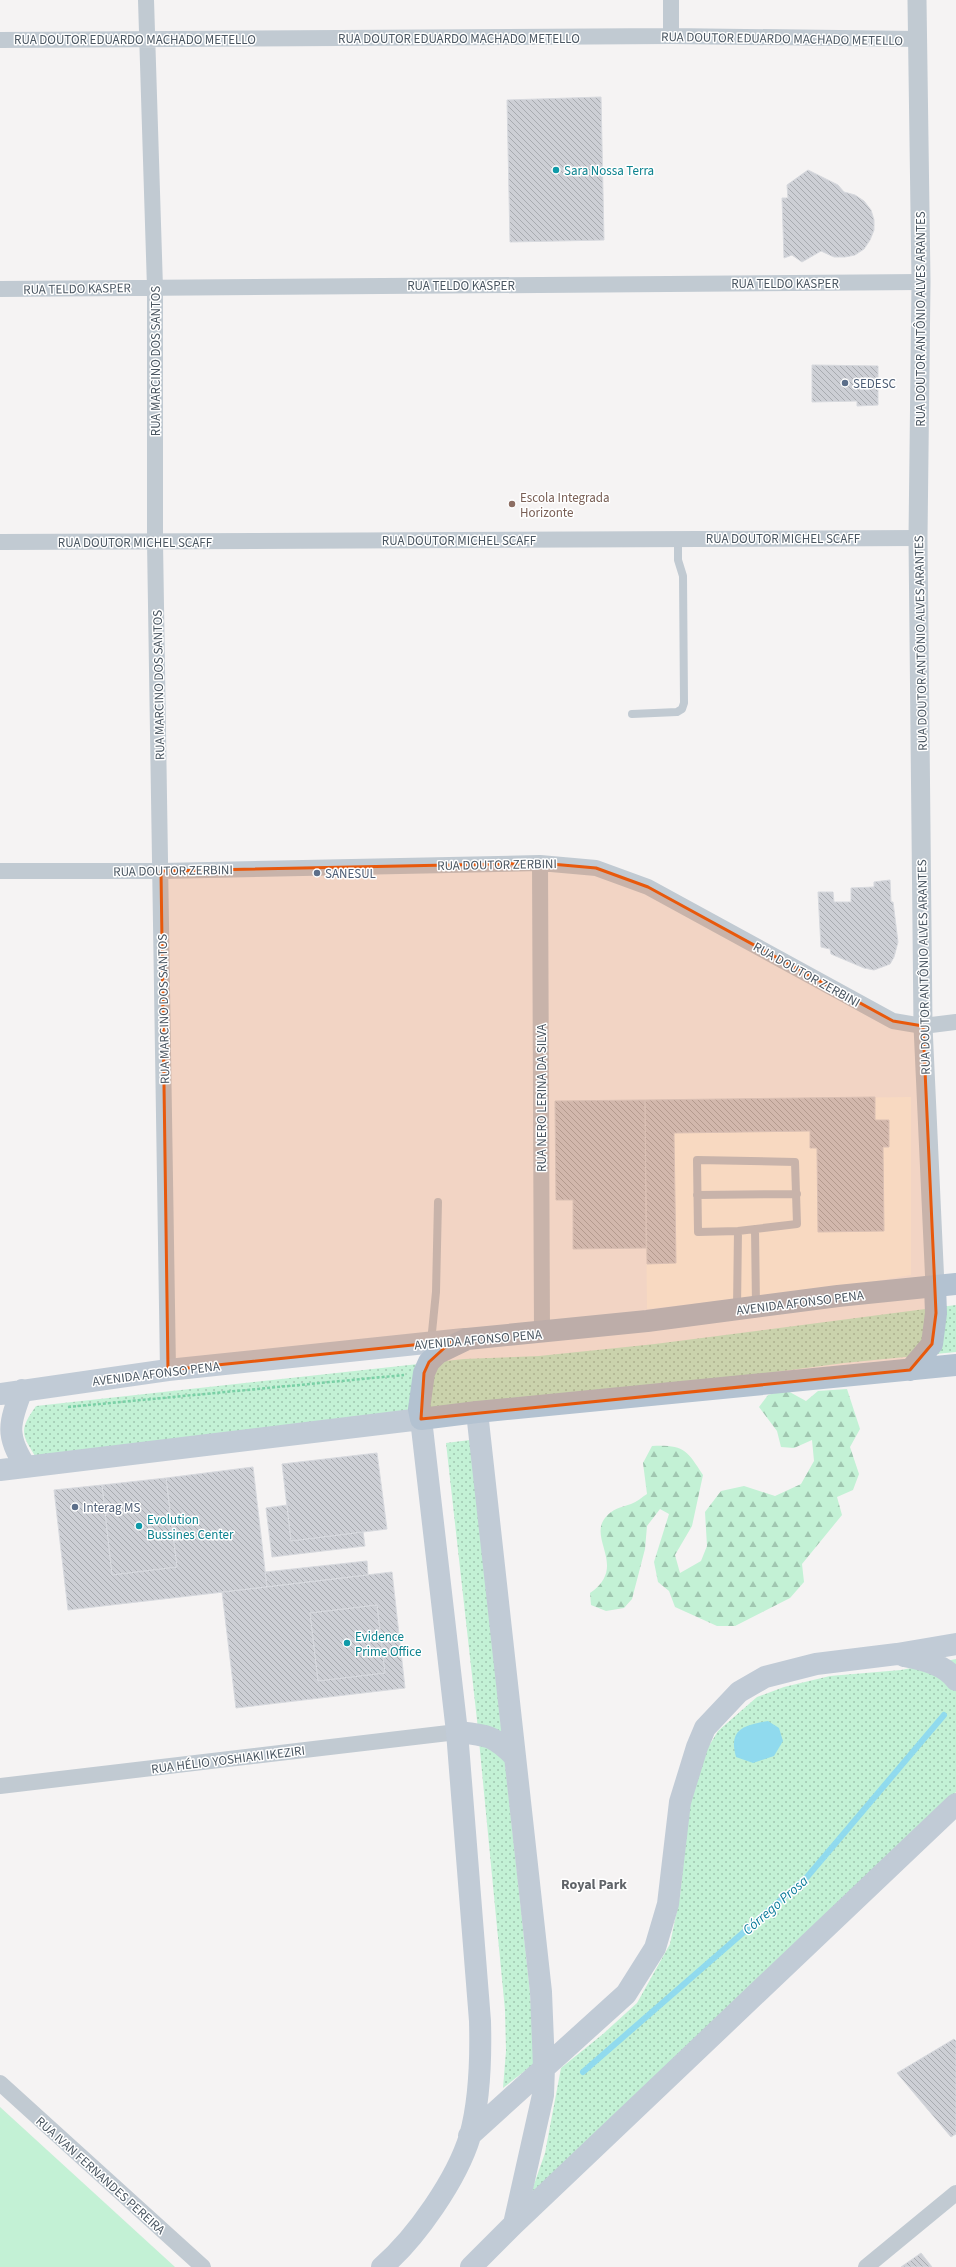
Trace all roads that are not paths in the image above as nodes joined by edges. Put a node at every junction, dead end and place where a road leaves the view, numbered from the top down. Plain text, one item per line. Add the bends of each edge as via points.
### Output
1 (146, 0) edge
2 (671, 0) edge
3 (917, 0) edge
4 (671, 36) junction
5 (148, 39) junction
6 (917, 39) junction
7 (0, 40) edge
8 (921, 282) junction
9 (155, 288) junction
10 (0, 289) edge
11 (678, 538) junction
12 (918, 538) junction
13 (0, 542) edge
14 (155, 542) junction
15 (632, 714) dead end
16 (540, 863) junction
17 (0, 870) edge
18 (161, 871) junction
19 (956, 1022) edge
20 (923, 1026) junction
21 (797, 1194) junction
22 (697, 1195) junction
23 (438, 1202) dead end
24 (755, 1229) junction
25 (738, 1231) junction
26 (956, 1284) edge
27 (935, 1286) junction
28 (746, 1308) junction
29 (542, 1333) junction
30 (467, 1339) junction
31 (431, 1343) junction
32 (956, 1365) edge
33 (168, 1370) junction
34 (910, 1370) junction
35 (22, 1390) junction
36 (0, 1394) edge
37 (477, 1412) junction
38 (420, 1419) junction
39 (26, 1466) junction
40 (0, 1470) edge
41 (956, 1644) edge
42 (897, 1654) junction
43 (956, 1680) edge
44 (457, 1732) junction
45 (516, 1757) junction
46 (0, 1786) edge
47 (956, 1804) edge
48 (544, 2067) junction
49 (0, 2083) edge
50 (470, 2136) junction
51 (956, 2193) edge
52 (514, 2224) junction
53 (481, 2264) edge
54 (203, 2267) edge
55 (382, 2267) edge
56 (866, 2267) edge

1 - 5 street, RUA MARCINO DOS SANTOS
2 - 4 street
3 - 6 street, RUA DOUTOR ANTÔNIO ALVES ARANTES
4 - 5 street, RUA DOUTOR EDUARDO MACHADO METELLO
4 - 6 street, RUA DOUTOR EDUARDO MACHADO METELLO
5 - 7 street, RUA DOUTOR EDUARDO MACHADO METELLO
5 - 9 street, RUA MARCINO DOS SANTOS
6 - 8 street, RUA DOUTOR ANTÔNIO ALVES ARANTES
8 - 9 street, RUA TELDO KASPER
8 - 12 street, RUA DOUTOR ANTÔNIO ALVES ARANTES
9 - 10 street, RUA TELDO KASPER
9 - 14 street, RUA MARCINO DOS SANTOS
11 - 12 street, RUA DOUTOR MICHEL SCAFF
11 - 14 street, RUA DOUTOR MICHEL SCAFF
11 - 15 lane via 678,560 682,576 684,704 677,712
12 - 20 street, RUA DOUTOR ANTÔNIO ALVES ARANTES
13 - 14 street, RUA DOUTOR MICHEL SCAFF
14 - 18 street, RUA MARCINO DOS SANTOS
16 - 18 street, RUA DOUTOR ZERBINI
16 - 20 street, RUA DOUTOR ZERBINI via 596,868 648,887 893,1021
16 - 29 street, RUA NERO LERINA DA SILVA
17 - 18 street, RUA DOUTOR ZERBINI
18 - 33 street, RUA MARCINO DOS SANTOS
19 - 20 street, RUA DOUTOR ZERBINI
20 - 27 street, RUA DOUTOR ANTÔNIO ALVES ARANTES
21 - 22 lane
21 - 22 lane via 795,1162 697,1160
21 - 24 lane via 797,1224
22 - 25 lane via 698,1232
23 - 31 lane via 436,1292
24 - 25 lane
24 - 28 lane
25 - 28 lane
26 - 27 main road, AVENIDA AFONSO PENA
27 - 28 main road, AVENIDA AFONSO PENA
27 - 34 main road via 936,1314 932,1344
28 - 29 main road, AVENIDA AFONSO PENA
29 - 30 main road, AVENIDA AFONSO PENA
30 - 31 main road, AVENIDA AFONSO PENA
30 - 38 main road via 438,1354 429,1362 424,1373
31 - 33 main road, AVENIDA AFONSO PENA
32 - 34 main road
33 - 35 main road, AVENIDA AFONSO PENA
34 - 37 main road
35 - 36 main road, AVENIDA AFONSO PENA
35 - 39 main road via 14,1412 11,1436 15,1450
37 - 38 main road
37 - 45 main road
38 - 39 main road
38 - 44 main road
39 - 40 main road
41 - 42 main road
42 - 43 main road via 926,1660 950,1673
42 - 48 main road via 816,1664 765,1677 739,1692 705,1728 680,1802 668,1904 655,1948 626,1994
44 - 45 main road via 482,1734 494,1738
44 - 46 street, RUA HÉLIO YOSHIAKI IKEZIRI
44 - 50 main road via 480,2021 481,2056
45 - 48 main road via 541,1992
47 - 52 main road
48 - 50 main road
48 - 52 main road via 543,2095
49 - 54 street, RUA IVAN FERNANDES PEREIRA
50 - 55 main road via 449,2180 424,2221 397,2254
51 - 56 street
52 - 53 main road

